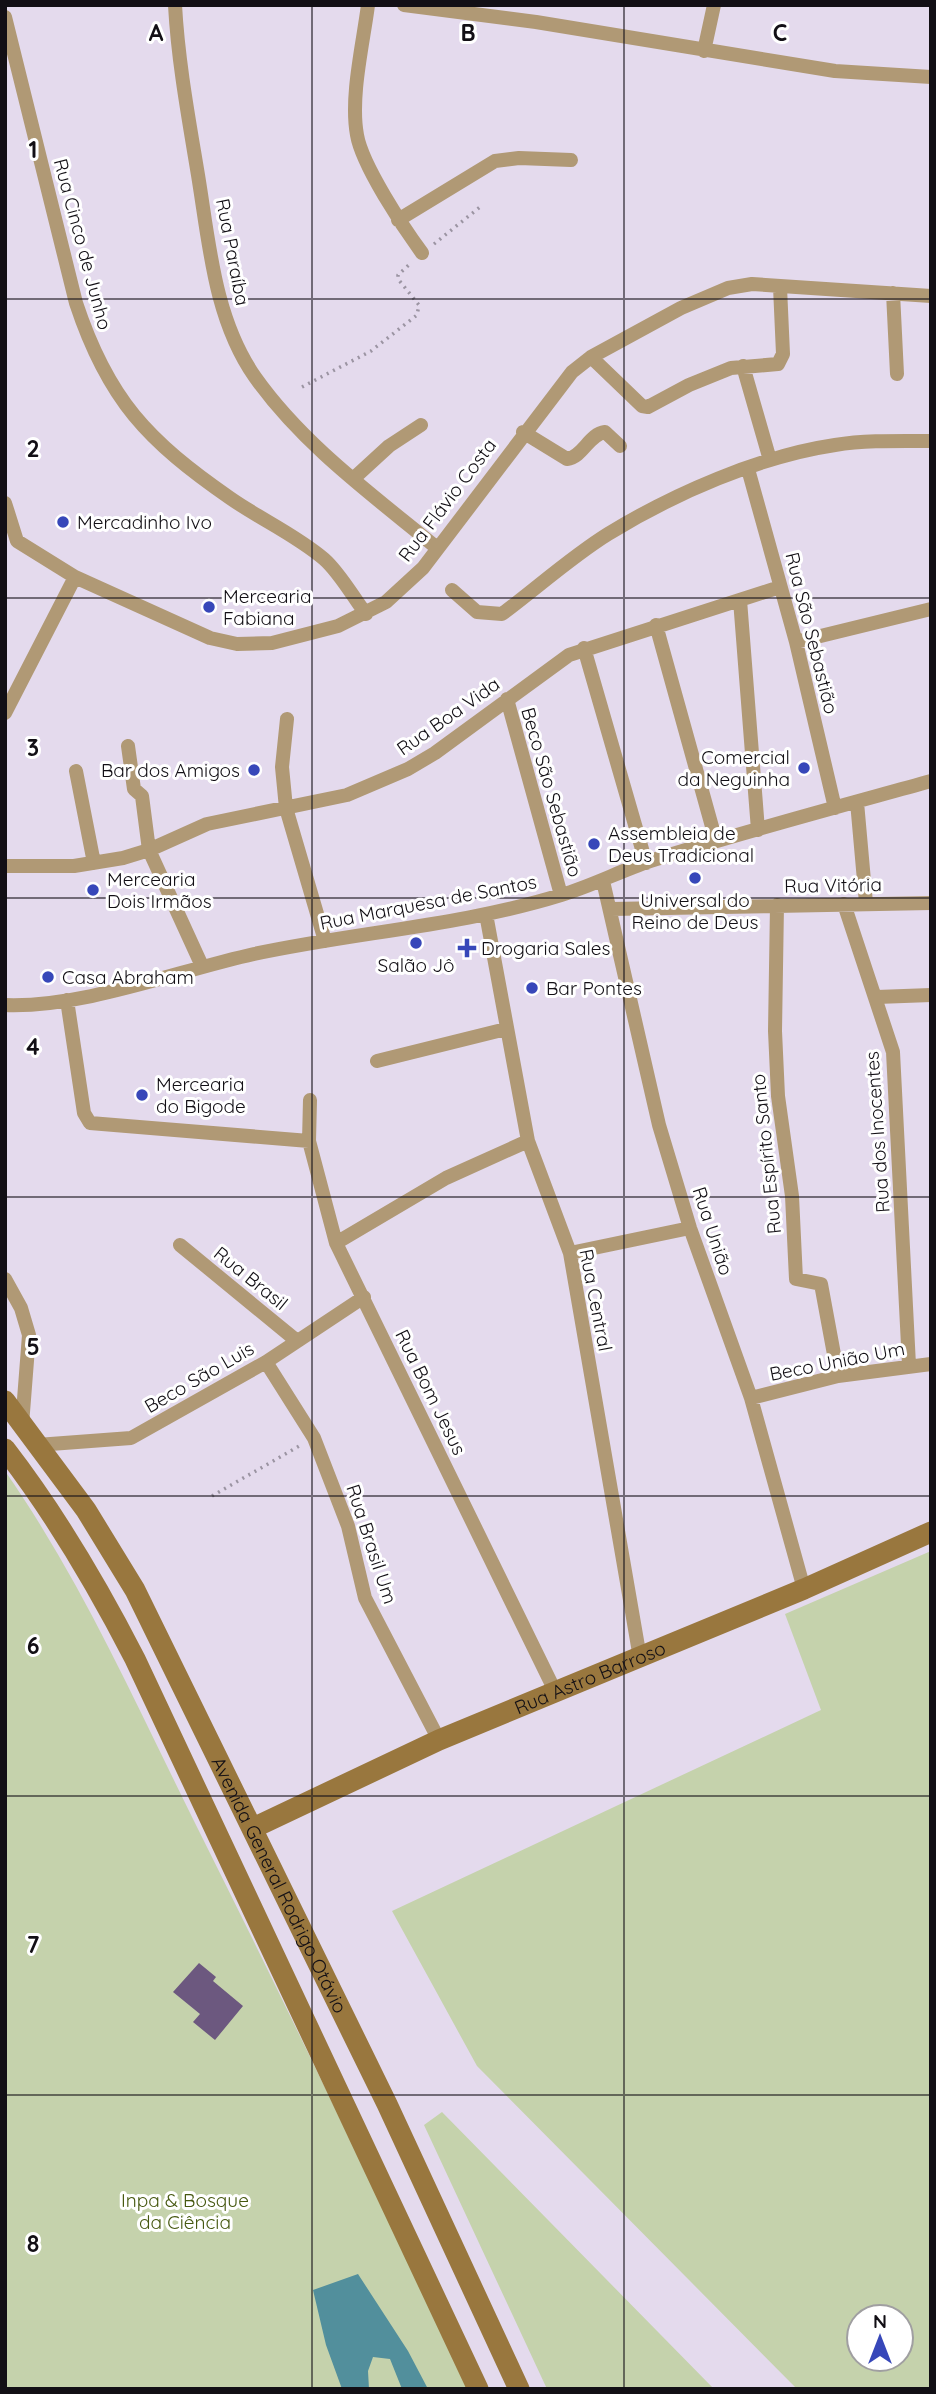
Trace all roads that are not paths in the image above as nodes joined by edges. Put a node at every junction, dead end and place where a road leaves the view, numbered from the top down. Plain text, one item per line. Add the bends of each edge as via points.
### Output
1 (175, 5) edge
2 (368, 5) edge
3 (404, 5) edge
4 (714, 5) edge
5 (5, 17) edge
6 (704, 51) junction
7 (931, 78) edge
8 (571, 160) dead end
9 (398, 220) junction
10 (422, 253) road end
11 (780, 287) junction
12 (892, 293) junction
13 (931, 296) edge
14 (591, 356) junction
15 (743, 366) junction
16 (897, 374) dead end
17 (421, 425) dead end
18 (523, 432) junction
19 (931, 441) edge
20 (620, 446) dead end
21 (770, 460) junction
22 (748, 469) junction
23 (354, 479) junction
24 (5, 503) edge
25 (11, 544) edge
26 (437, 548) junction
27 (75, 577) junction
28 (780, 587) junction
29 (452, 590) dead end
30 (740, 600) junction
31 (931, 609) edge
32 (366, 614) junction
33 (656, 625) junction
34 (796, 642) junction
35 (584, 648) junction
36 (507, 699) junction
37 (5, 713) edge
38 (287, 719) dead end
39 (128, 746) dead end
40 (76, 771) dead end
41 (931, 781) edge
42 (857, 802) junction
43 (286, 808) junction
44 (835, 808) junction
45 (758, 830) junction
46 (716, 841) junction
47 (149, 850) junction
48 (94, 863) junction
49 (646, 863) junction
50 (5, 866) edge
51 (603, 881) junction
52 (561, 895) junction
53 (866, 903) junction
54 (931, 903) edge
55 (844, 904) junction
56 (778, 905) junction
57 (611, 909) junction
58 (486, 914) junction
59 (325, 941) junction
60 (202, 966) junction
61 (931, 995) edge
62 (877, 997) junction
63 (67, 1000) junction
64 (5, 1005) edge
65 (506, 1029) junction
66 (377, 1061) dead end
67 (310, 1100) dead end
68 (309, 1141) junction
69 (528, 1142) junction
70 (690, 1228) junction
71 (336, 1243) junction
72 (180, 1245) dead end
73 (569, 1253) junction
74 (5, 1279) edge
75 (364, 1297) junction
76 (297, 1340) junction
77 (266, 1362) junction
78 (931, 1364) edge
79 (909, 1365) junction
80 (838, 1376) junction
81 (751, 1398) junction
82 (5, 1401) edge
83 (22, 1425) junction
84 (37, 1445) junction
85 (5, 1449) edge
86 (931, 1532) edge
87 (804, 1589) junction
88 (640, 1658) junction
89 (555, 1691) junction
90 (439, 1740) junction
91 (253, 1828) junction
92 (478, 2389) edge
93 (519, 2389) edge

1 - 23 street, Rua Paraíba via 183,84 224,313 236,345 274,402
2 - 9 street via 357,136
3 - 6 street
4 - 6 street
5 - 32 street, Rua Cinco de Junho via 76,303 91,348 126,410 229,498 325,560
6 - 7 street via 835,71
8 - 9 street via 495,161
9 - 10 street
11 - 12 street, Rua Flávio Costa
11 - 14 street, Rua Flávio Costa via 752,284 704,295
11 - 15 street via 782,360
12 - 13 street, Rua Flávio Costa
12 - 16 street
14 - 15 street via 642,406 654,406 689,385
14 - 18 street, Rua Flávio Costa via 555,390
15 - 21 street
17 - 23 street via 389,446
18 - 20 street via 567,459 598,433 605,432
18 - 26 street, Rua Flávio Costa
19 - 21 street via 838,444
21 - 22 street
22 - 28 street, Rua São Sebastião
22 - 29 street via 673,499 607,535 502,614 477,611
23 - 26 street, Rua Paraíba
24 - 25 street, Rua Flávio Costa
25 - 27 street, Rua Flávio Costa
26 - 32 street, Rua Flávio Costa via 405,585
27 - 32 street, Rua Flávio Costa via 211,638 237,644 272,643
27 - 37 street
28 - 30 street, Rua Boa Vida
28 - 34 street, Rua São Sebastião
30 - 33 street, Rua Boa Vida
30 - 45 street
31 - 34 street
33 - 35 street, Rua Boa Vida
33 - 46 street
34 - 44 street, Rua São Sebastião
35 - 36 street, Rua Boa Vida
35 - 49 street
36 - 43 street, Rua Boa Vida via 408,769 348,795
36 - 52 street, Beco São Sebastião
38 - 43 street via 282,767
39 - 47 street via 134,789 142,796
40 - 48 street
41 - 42 street, Rua Marquesa de Santos
42 - 44 street, Rua Marquesa de Santos
42 - 53 street
43 - 47 street, Rua Boa Vida via 206,824
43 - 59 street
44 - 45 street, Rua Marquesa de Santos
45 - 46 street, Rua Marquesa de Santos
46 - 49 street, Rua Marquesa de Santos
47 - 48 street, Rua Boa Vida
47 - 60 street
48 - 50 street, Rua Boa Vida
49 - 51 street, Rua Marquesa de Santos
51 - 52 street, Rua Marquesa de Santos
51 - 57 street, Rua União
52 - 58 street, Rua Marquesa de Santos
53 - 54 street, Rua Vitória
53 - 55 street, Rua Vitória
55 - 56 street, Rua Vitória
55 - 62 street, Rua dos Inocentes
56 - 57 street, Rua Vitória
56 - 80 street, Rua Espírito Santo via 778,1096 792,1196 796,1279 821,1284
57 - 70 street, Rua União via 659,1125
58 - 59 street, Rua Marquesa de Santos
58 - 65 street, Rua Central
59 - 60 street, Rua Marquesa de Santos
60 - 63 street, Rua Marquesa de Santos
61 - 62 street
62 - 79 street, Rua dos Inocentes via 893,1052
63 - 64 street, Rua Marquesa de Santos
63 - 68 street via 84,1113 90,1123
65 - 66 street
65 - 69 street, Rua Central
67 - 68 street, Rua Bom Jesus
68 - 71 street, Rua Bom Jesus
69 - 71 street via 446,1178
69 - 73 street, Rua Central
70 - 73 street
70 - 81 street, Rua União
71 - 75 street, Rua Bom Jesus
72 - 76 street, Rua Brasil
73 - 88 street, Rua Central
74 - 83 street via 29,1335
75 - 76 street, Beco São Luis
75 - 89 street, Rua Bom Jesus
76 - 77 street, Beco São Luis
77 - 84 street, Beco São Luis via 131,1438
77 - 90 street, Rua Brasil Um via 314,1438 348,1526 365,1598
78 - 79 street, Beco União Um
79 - 80 street, Beco União Um
80 - 81 street, Beco União Um
81 - 87 street, Rua União
82 - 83 main road, Avenida General Rodrigo Otávio
83 - 84 main road, Avenida General Rodrigo Otávio
84 - 91 main road, Avenida General Rodrigo Otávio via 86,1510 135,1590
85 - 92 main road, Avenida General Rodrigo Otávio via 61,1527 135,1659
86 - 87 main road, Rua Astro Barroso
87 - 88 main road, Rua Astro Barroso
88 - 89 main road, Rua Astro Barroso
89 - 90 main road, Rua Astro Barroso
90 - 91 main road, Rua Astro Barroso
91 - 93 main road, Avenida General Rodrigo Otávio

